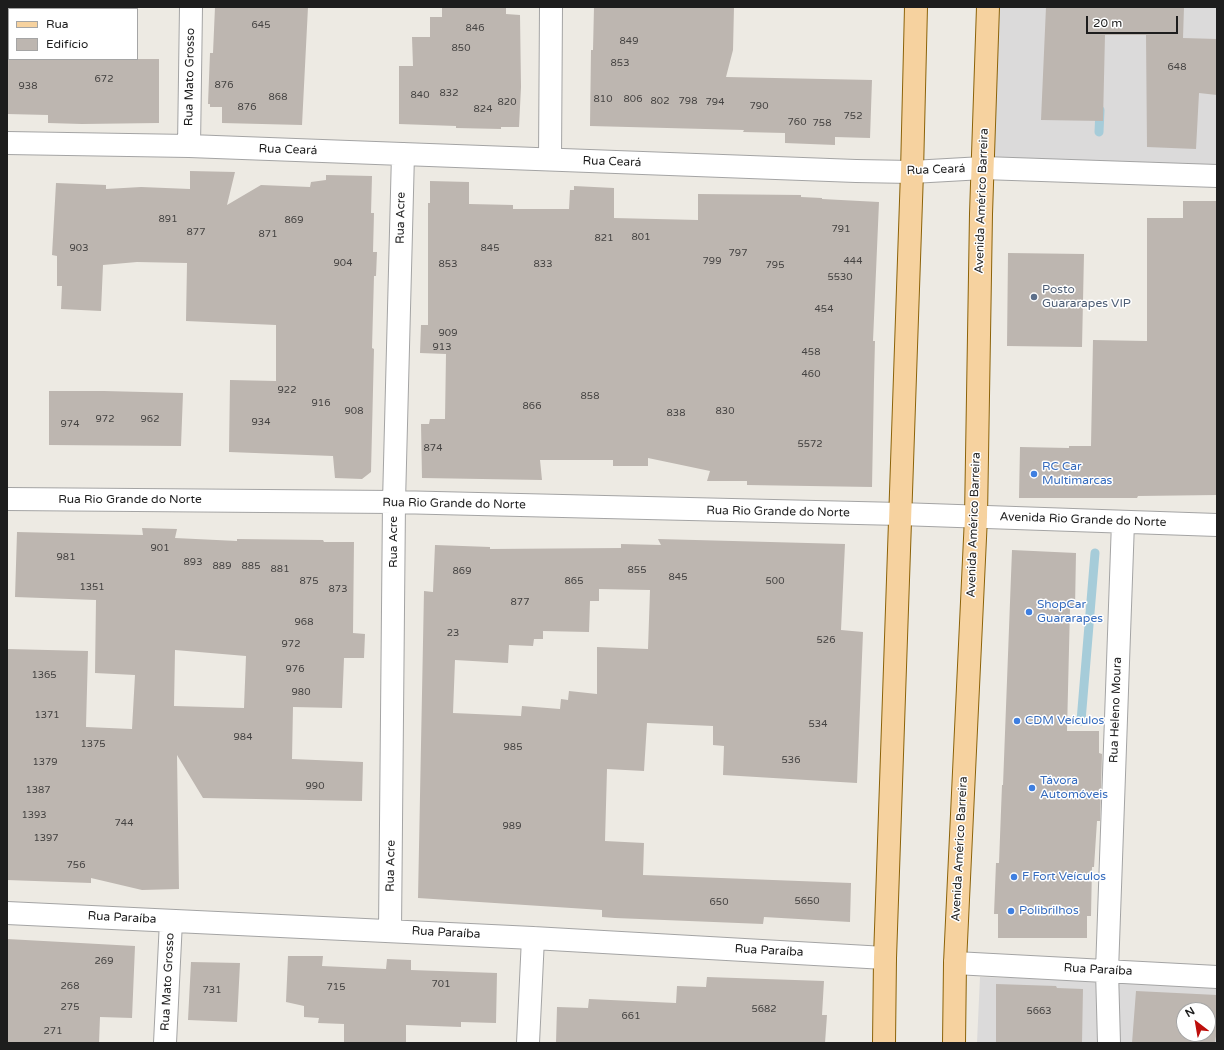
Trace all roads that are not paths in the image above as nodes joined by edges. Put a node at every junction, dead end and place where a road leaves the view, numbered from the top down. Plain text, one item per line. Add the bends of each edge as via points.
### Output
1 (191, 7) edge
2 (551, 7) edge
3 (916, 7) edge
4 (988, 7) edge
5 (7, 143) edge
6 (189, 146) junction
7 (403, 154) junction
8 (550, 159) junction
9 (983, 168) junction
10 (912, 172) junction
11 (1217, 176) edge
12 (7, 499) edge
13 (394, 502) junction
14 (900, 514) junction
15 (976, 517) junction
16 (1123, 522) junction
17 (1217, 525) edge
18 (7, 913) edge
19 (171, 920) junction
20 (390, 930) junction
21 (533, 938) junction
22 (885, 958) junction
23 (955, 962) junction
24 (1107, 971) junction
25 (1217, 977) edge
26 (165, 1043) edge
27 (528, 1043) edge
28 (884, 1043) edge
29 (954, 1043) edge
30 (1109, 1043) edge

1 - 6 street, Rua Mato Grosso
2 - 8 street
3 - 10 main road
4 - 9 main road, Avenida Américo Barreira
5 - 6 street, Rua Ceará
6 - 7 street, Rua Ceará
7 - 8 street, Rua Ceará
7 - 13 street, Rua Acre
8 - 10 street, Rua Ceará
9 - 10 street, Rua Ceará
9 - 11 street, Rua Ceará
9 - 15 main road, Avenida Américo Barreira
10 - 14 main road
12 - 13 street, Rua Rio Grande do Norte
13 - 14 street, Rua Rio Grande do Norte
13 - 20 street, Rua Acre
14 - 15 street, Avenida Rio Grande do Norte
14 - 22 main road
15 - 16 street, Avenida Rio Grande do Norte
15 - 23 main road, Avenida Américo Barreira
16 - 17 street, Avenida Rio Grande do Norte
16 - 24 street, Rua Heleno Moura
18 - 19 street, Rua Paraíba
19 - 20 street, Rua Paraíba
19 - 26 street, Rua Mato Grosso
20 - 21 street, Rua Paraíba
21 - 22 street, Rua Paraíba
21 - 27 street
22 - 28 main road
23 - 24 street, Rua Paraíba
23 - 29 main road, Avenida Américo Barreira
24 - 25 street, Rua Paraíba
24 - 30 street, Rua Heleno Moura

